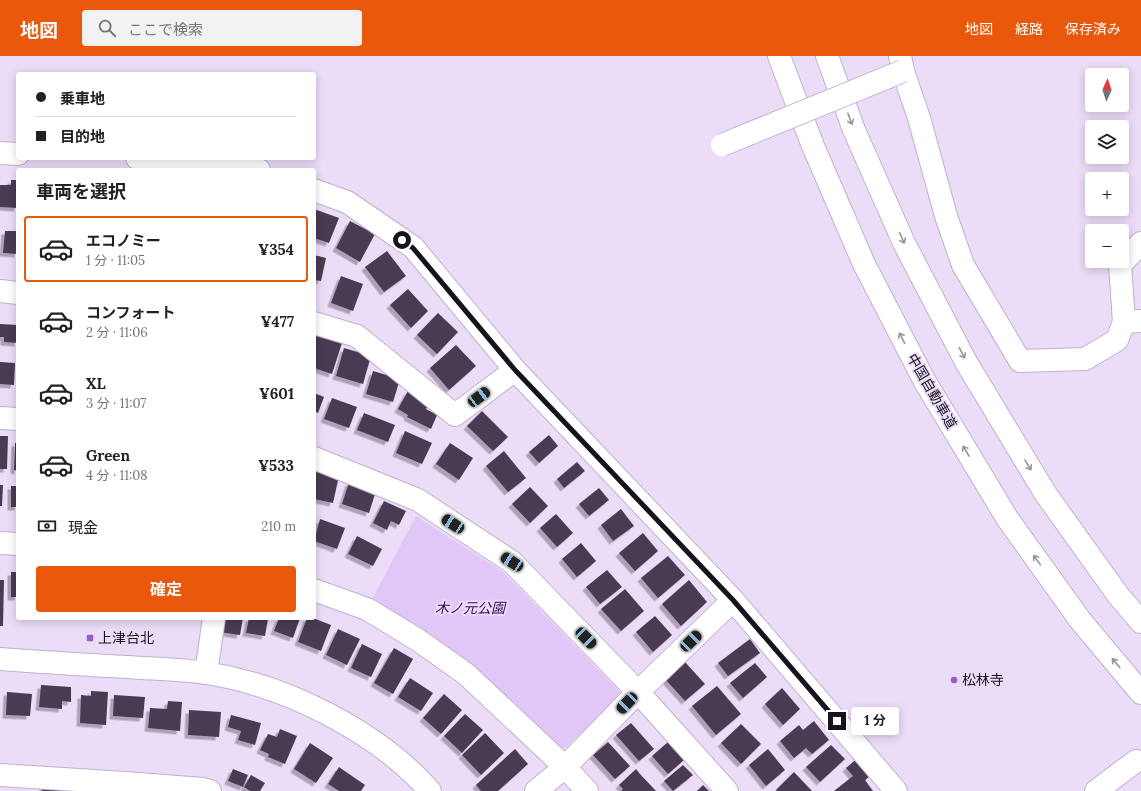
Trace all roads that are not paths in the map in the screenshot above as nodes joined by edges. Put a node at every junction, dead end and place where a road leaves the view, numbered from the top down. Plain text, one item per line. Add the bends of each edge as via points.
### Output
1 (779, 56) edge
2 (827, 56) edge
3 (902, 64) edge
4 (722, 144) dead end
5 (0, 153) edge
6 (16, 154) edge
7 (162, 160) edge
8 (235, 166) edge
9 (247, 168) edge
10 (316, 191) edge
11 (1141, 243) edge
12 (0, 292) edge
13 (16, 293) edge
14 (1132, 322) edge
15 (316, 324) edge
16 (515, 370) junction
17 (0, 418) edge
18 (16, 419) edge
19 (316, 459) edge
20 (0, 542) edge
21 (16, 544) edge
22 (316, 591) edge
23 (733, 600) junction
24 (214, 620) edge
25 (1141, 622) edge
26 (0, 660) edge
27 (206, 673) junction
28 (638, 692) junction
29 (1141, 693) edge
30 (1136, 761) dead end
31 (565, 767) junction
32 (0, 775) edge
33 (210, 791) edge
34 (430, 791) edge
35 (536, 791) edge
36 (586, 791) edge
37 (727, 791) edge
38 (896, 791) edge
39 (1096, 791) edge

29 -> 1 main road, 中国自動車道 via 1080,620 1007,518 924,380 864,264 813,146
2 -> 25 main road via 854,130 904,244 966,362 1045,493 1118,595
3 - 4 main road, bridge
3 - 14 main road via 962,265 1020,361 1085,359 1117,340
5 - 6 main road
7 - 8 main road
8 - 9 main road
10 - 16 main road via 347,202 413,248
11 - 14 main road via 1120,265
12 - 13 main road
15 - 16 main road via 357,336 455,415
16 - 23 main road
17 - 18 main road
19 - 28 main road via 418,500 512,562
20 - 21 main road
22 - 31 main road via 367,609 418,640 466,674
23 - 28 main road
23 - 38 main road
24 - 27 main road
26 - 27 main road
27 - 34 main road via 249,683 294,698 341,721 377,744
28 - 31 main road
28 - 37 main road
30 - 39 main road
31 - 35 main road
31 - 36 main road
32 - 33 main road

